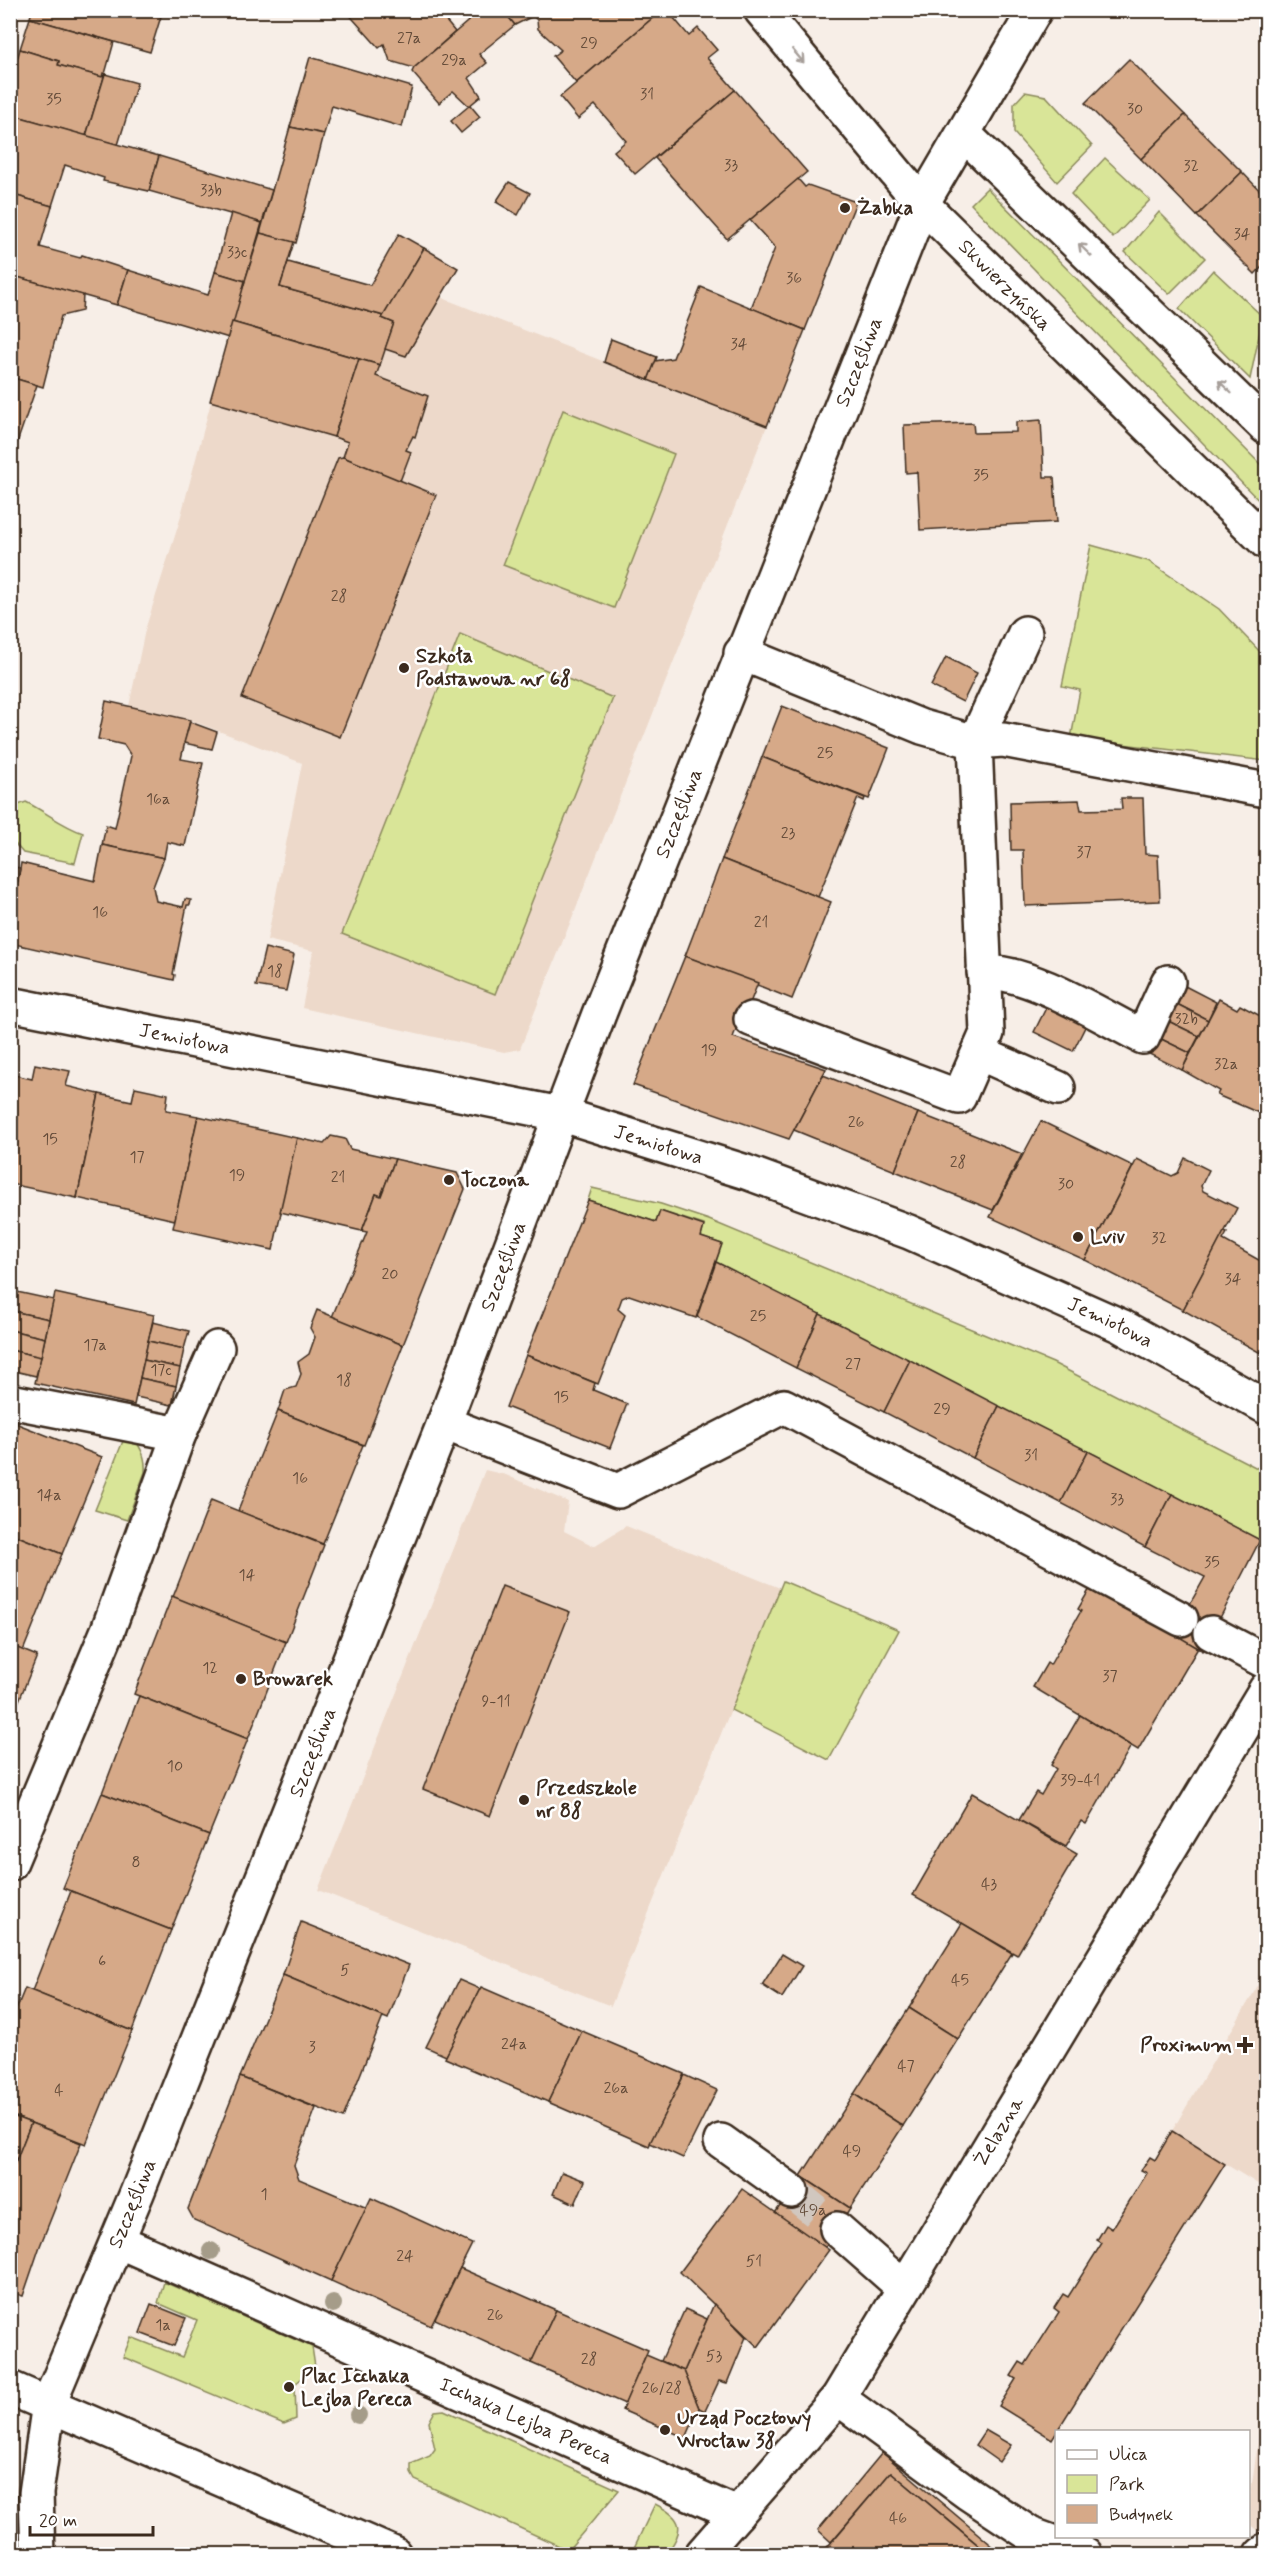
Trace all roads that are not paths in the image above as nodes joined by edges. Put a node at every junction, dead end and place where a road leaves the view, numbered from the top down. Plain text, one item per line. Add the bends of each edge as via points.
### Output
1 (760, 10) edge
2 (1035, 10) edge
3 (964, 134) junction
4 (922, 204) junction
5 (1266, 428) edge
6 (1266, 542) edge
7 (1025, 633) dead end
8 (741, 653) junction
9 (975, 741) junction
10 (1266, 790) edge
11 (984, 972) junction
12 (1168, 982) dead end
13 (10, 1004) edge
14 (751, 1019) dead end
15 (979, 1053) junction
16 (1058, 1088) dead end
17 (560, 1114) junction
18 (217, 1348) dead end
19 (10, 1401) edge
20 (1266, 1407) edge
21 (444, 1423) junction
22 (179, 1434) junction
23 (1181, 1619) dead end
24 (1211, 1634) dead end
25 (1266, 1662) edge
26 (1266, 1689) edge
27 (10, 1864) edge
28 (721, 2141) dead end
29 (791, 2191) tunnel mouth
30 (837, 2229) tunnel mouth
31 (118, 2241) junction
32 (904, 2288) junction
33 (10, 2388) edge
34 (838, 2398) junction
35 (48, 2403) junction
36 (737, 2514) junction
37 (1266, 2551) edge
38 (38, 2554) edge
39 (394, 2554) edge
40 (702, 2554) edge
41 (1085, 2554) edge
42 (1262, 2554) edge

1 -> 4 street, Skwierzyńska
2 - 3 street, Szczęśliwa
3 - 4 street, Szczęśliwa
5 -> 3 street
4 - 6 street, Skwierzyńska
4 - 8 street, Szczęśliwa
7 - 9 street
8 - 9 street via 922,727
8 - 17 street, Szczęśliwa
9 - 10 street via 1003,740
9 - 11 street
11 - 12 street via 1001,972 1029,981 1143,1037
11 - 15 street via 987,1033
13 - 17 street, Jemiołowa
14 - 15 street via 959,1097
15 - 16 street
17 - 20 street, Jemiołowa via 746,1172 909,1232 1121,1326
17 - 21 street, Szczęśliwa
18 - 22 street
19 - 22 street
21 - 23 street via 618,1491 784,1406
21 - 31 street, Szczęśliwa
22 - 27 street via 108,1630
24 - 25 street
26 - 32 street, Żelazna
28 - 29 street
30 - 32 street
31 - 35 street, Szczęśliwa
31 - 36 street, Icchaka Lejba Pereca
32 - 34 street, Żelazna
33 - 35 street
34 - 36 street, Żelazna
34 - 41 street via 1030,2534
35 - 38 street via 36,2493
35 - 39 street
36 - 40 street, Żelazna
37 - 42 street

